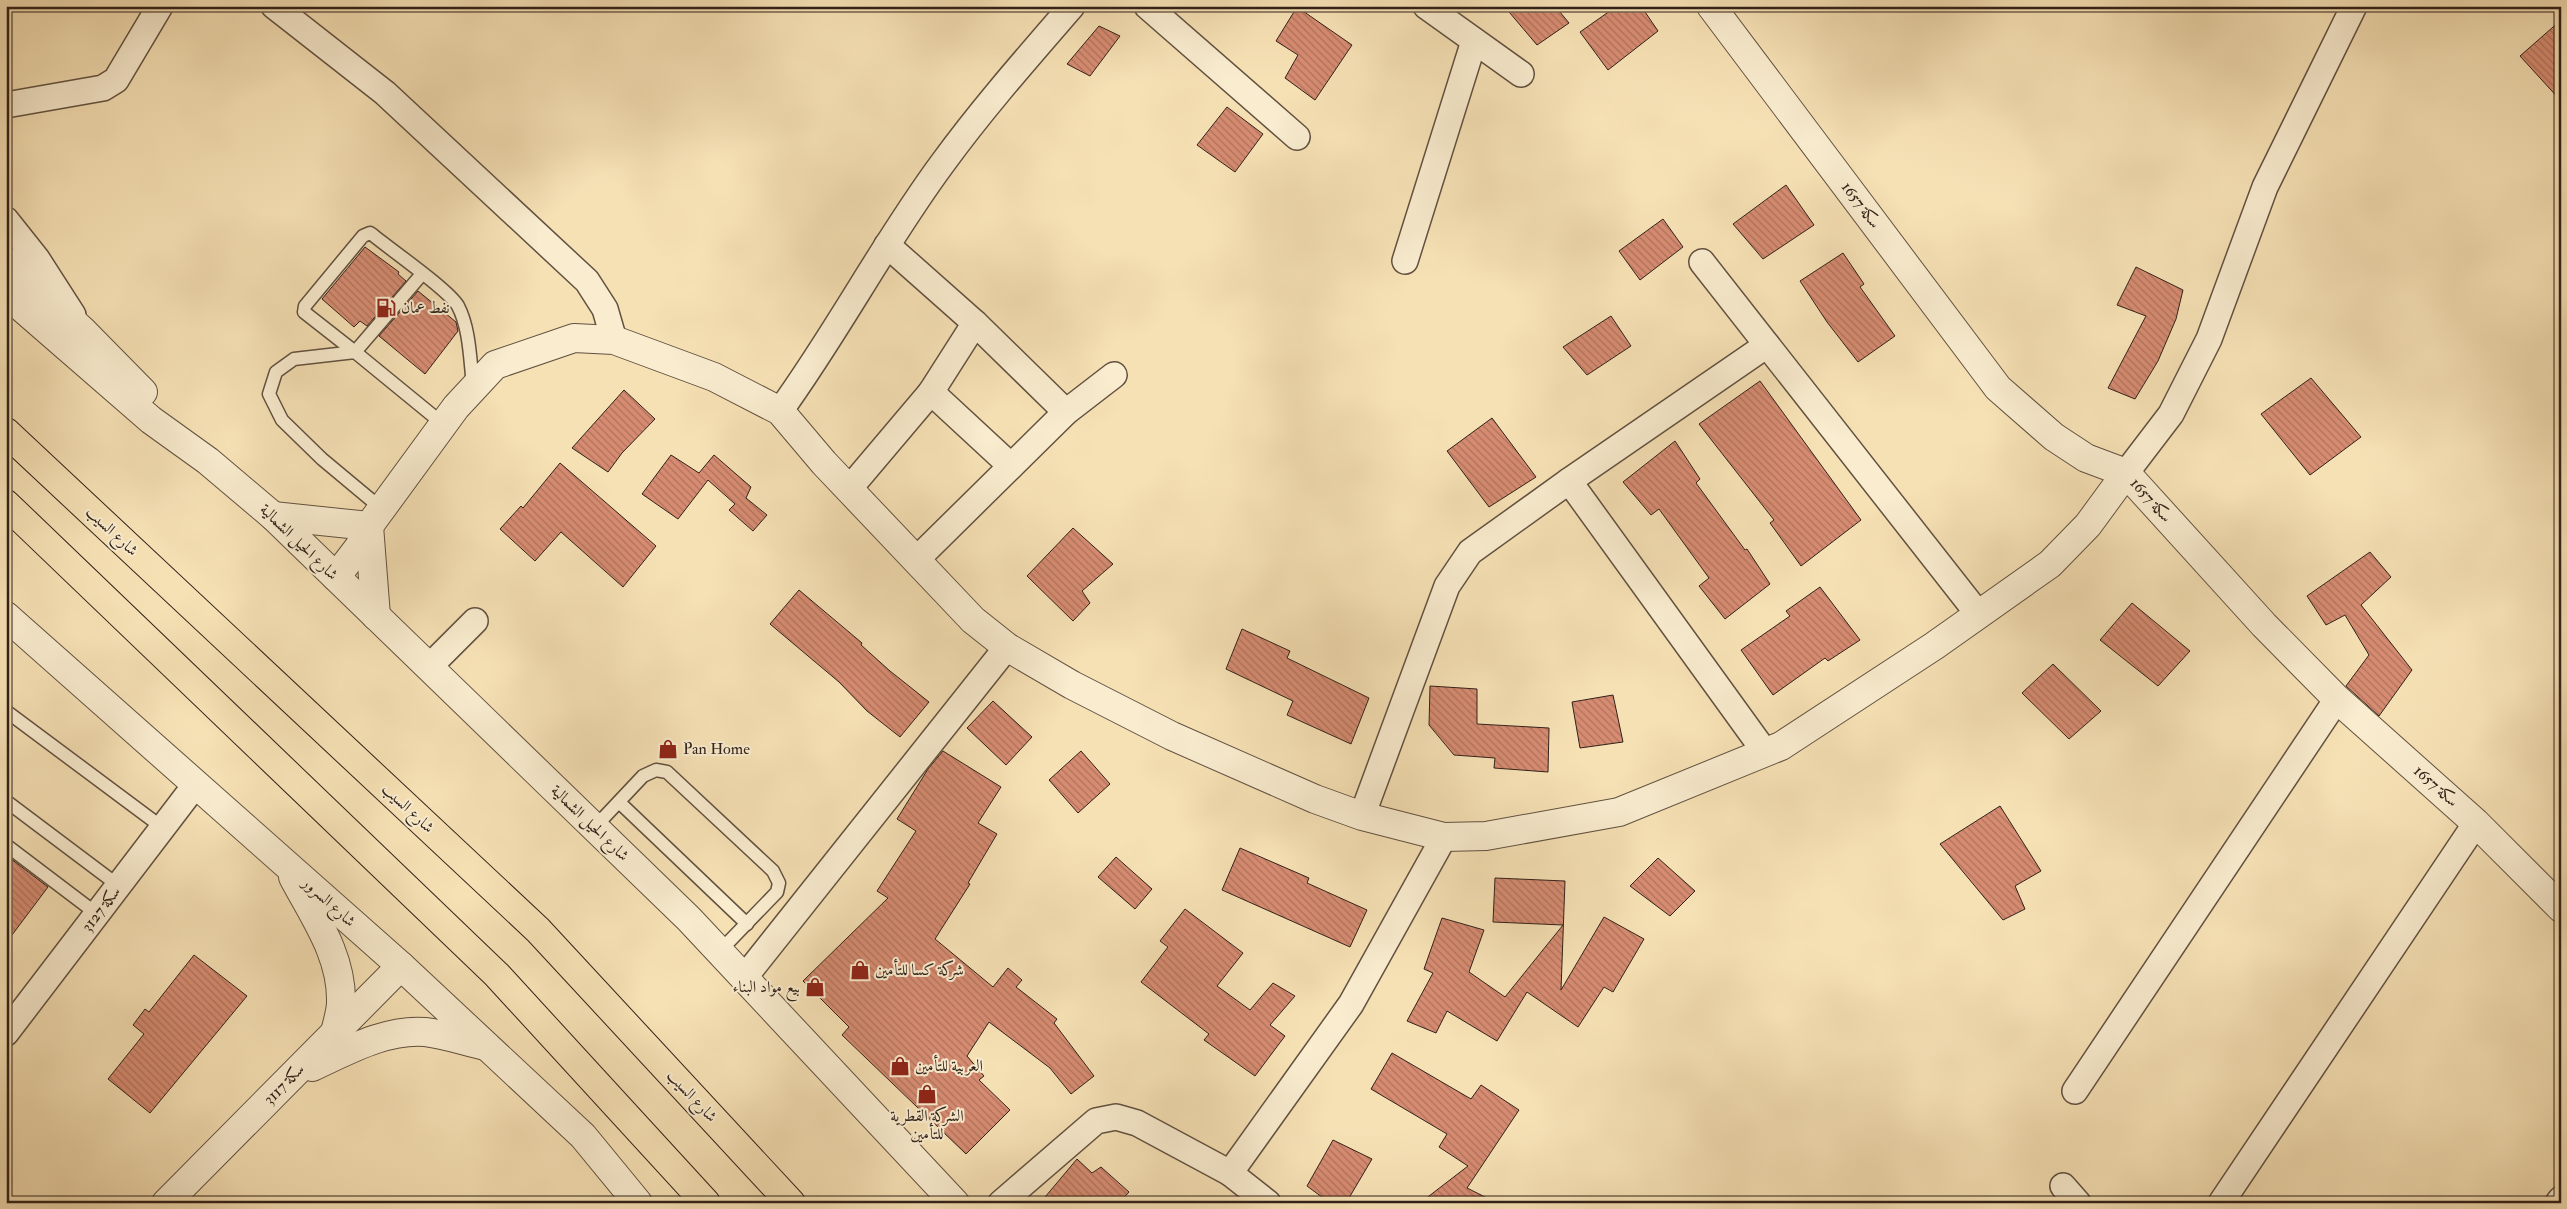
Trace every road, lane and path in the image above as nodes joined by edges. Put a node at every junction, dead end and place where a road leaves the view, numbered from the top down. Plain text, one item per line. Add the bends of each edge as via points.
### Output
1 (160, 6) edge
2 (274, 6) edge
3 (1072, 6) edge
4 (1147, 6) edge
5 (1426, 6) edge
6 (1711, 6) edge
7 (2354, 6) edge
8 (1474, 41) junction
9 (1521, 74) dead end
10 (6, 105) edge
11 (1297, 137) dead end
12 (6, 220) edge
13 (887, 245) junction
14 (1405, 261) dead end
15 (7, 262) edge
16 (1702, 262) dead end
17 (422, 274) junction
18 (6, 294) edge
19 (975, 323) junction
20 (82, 330) junction
21 (614, 340) junction
22 (1767, 345) junction
23 (355, 352) junction
24 (1114, 375) dead end
25 (474, 388) junction
26 (931, 392) junction
27 (780, 411) junction
28 (1066, 412) junction
29 (443, 424) junction
30 (6, 432) edge
31 (208, 461) junction
32 (1011, 466) junction
33 (2126, 473) junction
34 (1568, 481) junction
35 (849, 489) junction
36 (6, 504) edge
37 (273, 516) junction
38 (376, 518) junction
39 (916, 560) junction
40 (329, 570) junction
41 (1979, 615) junction
42 (6, 616) edge
43 (376, 616) junction
44 (475, 621) dead end
45 (1007, 647) junction
46 (429, 668) junction
47 (2337, 699) junction
48 (6, 711) edge
49 (1765, 752) junction
50 (196, 784) junction
51 (6, 802) edge
52 (619, 802) junction
53 (1362, 816) junction
54 (2476, 823) junction
55 (163, 828) junction
56 (594, 828) junction
57 (1444, 838) junction
58 (6, 845) edge
59 (285, 863) junction
60 (119, 886) junction
61 (2561, 908) edge
62 (97, 914) junction
63 (747, 924) junction
64 (720, 952) junction
65 (401, 966) junction
66 (744, 978) junction
67 (6, 1033) edge
68 (335, 1033) junction
69 (487, 1046) junction
70 (292, 1076) junction
71 (2075, 1090) dead end
72 (1230, 1172) junction
73 (679, 1173) junction
74 (2561, 1199) edge
75 (166, 1203) edge
76 (638, 1203) edge
77 (692, 1203) edge
78 (706, 1203) edge
79 (791, 1203) edge
80 (955, 1203) edge
81 (1001, 1203) edge
82 (1268, 1203) edge
83 (2221, 1203) edge
84 (2558, 1203) edge

1 - 10 street via 116,80 103,88
2 - 21 street via 385,92 587,281 605,309
3 - 13 street via 1011,76 942,164
4 - 11 street
5 - 8 street
6 - 33 street, سكة 1657 via 1998,388 2054,437 2086,458
7 - 33 street via 2265,186 2209,339 2171,414
8 - 9 street
8 - 14 street
12 - 20 street via 37,259
13 - 19 street
13 - 27 street via 815,363
15 - 20 street, شارع الحيل الشمالية
16 - 22 street
17 - 23 lane
17 - 23 lane via 370,233 363,236 304,309 306,314
17 - 25 lane via 458,305
18 - 31 street, شارع الحيل الشمالية via 151,420
19 - 26 street
19 - 28 street
20 - 31 street, شارع الحيل الشمالية
21 - 25 street via 574,338 495,365
21 - 27 street via 714,377
22 - 34 street
22 - 41 street
23 - 29 lane
23 - 38 lane via 294,359 276,372 269,394 282,420
24 - 28 street
25 - 29 street
26 - 32 street
26 - 35 street
27 - 35 street
28 - 32 street
29 - 38 street
30 - 79 highway, شارع السيب via 538,930
31 - 37 street, شارع الحيل الشمالية
32 - 39 street
33 - 41 street via 2088,525 2050,564
33 - 47 street, سكة 1657 via 2264,625
34 - 49 street
34 - 53 street via 1470,552 1458,568 1447,586
35 - 39 street
36 - 73 highway via 497,975
37 - 38 street
37 - 40 street, شارع الحيل الشمالية
38 - 40 street via 359,547
38 - 43 street
39 - 45 street via 973,620
40 - 43 street, شارع الحيل الشمالية
41 - 49 street via 1780,746
42 - 50 street, شارع السرور
43 - 46 street, شارع الحيل الشمالية
44 - 46 street
45 - 53 street via 1072,685 1172,736 1315,799
45 - 66 street
46 - 56 street, شارع الحيل الشمالية
47 - 54 street, سكة 1657
47 - 71 street
48 - 55 lane
49 - 57 street via 1619,812 1486,836
50 - 55 street, سكة 3127
50 - 59 street, شارع السرور
51 - 60 lane
52 - 56 lane
52 - 63 lane
52 - 63 lane via 643,776 656,770 668,772 773,871 779,883 777,892
53 - 57 street
54 - 61 street, سكة 1657
54 - 83 street
55 - 60 street, سكة 3127
56 - 64 street, شارع الحيل الشمالية
57 - 72 street via 1351,1004
58 - 62 lane
59 - 65 street, شارع السرور
59 - 68 street via 332,950 339,976 341,1004
60 - 62 street, سكة 3127
62 - 67 street, سكة 3127
63 - 64 lane
64 - 66 street, شارع الحيل الشمالية
65 - 68 street, سكة 3117
65 - 69 street, شارع السرور
66 - 80 street, شارع الحيل الشمالية
68 - 70 street, سكة 3117
69 - 70 street via 425,1032 387,1036 345,1050
69 - 76 street, شارع السرور via 583,1136
70 - 75 street, سكة 3117
72 - 81 street via 1137,1123 1116,1117 1096,1121
72 - 82 street
73 - 77 highway
73 - 78 highway
74 - 84 street

